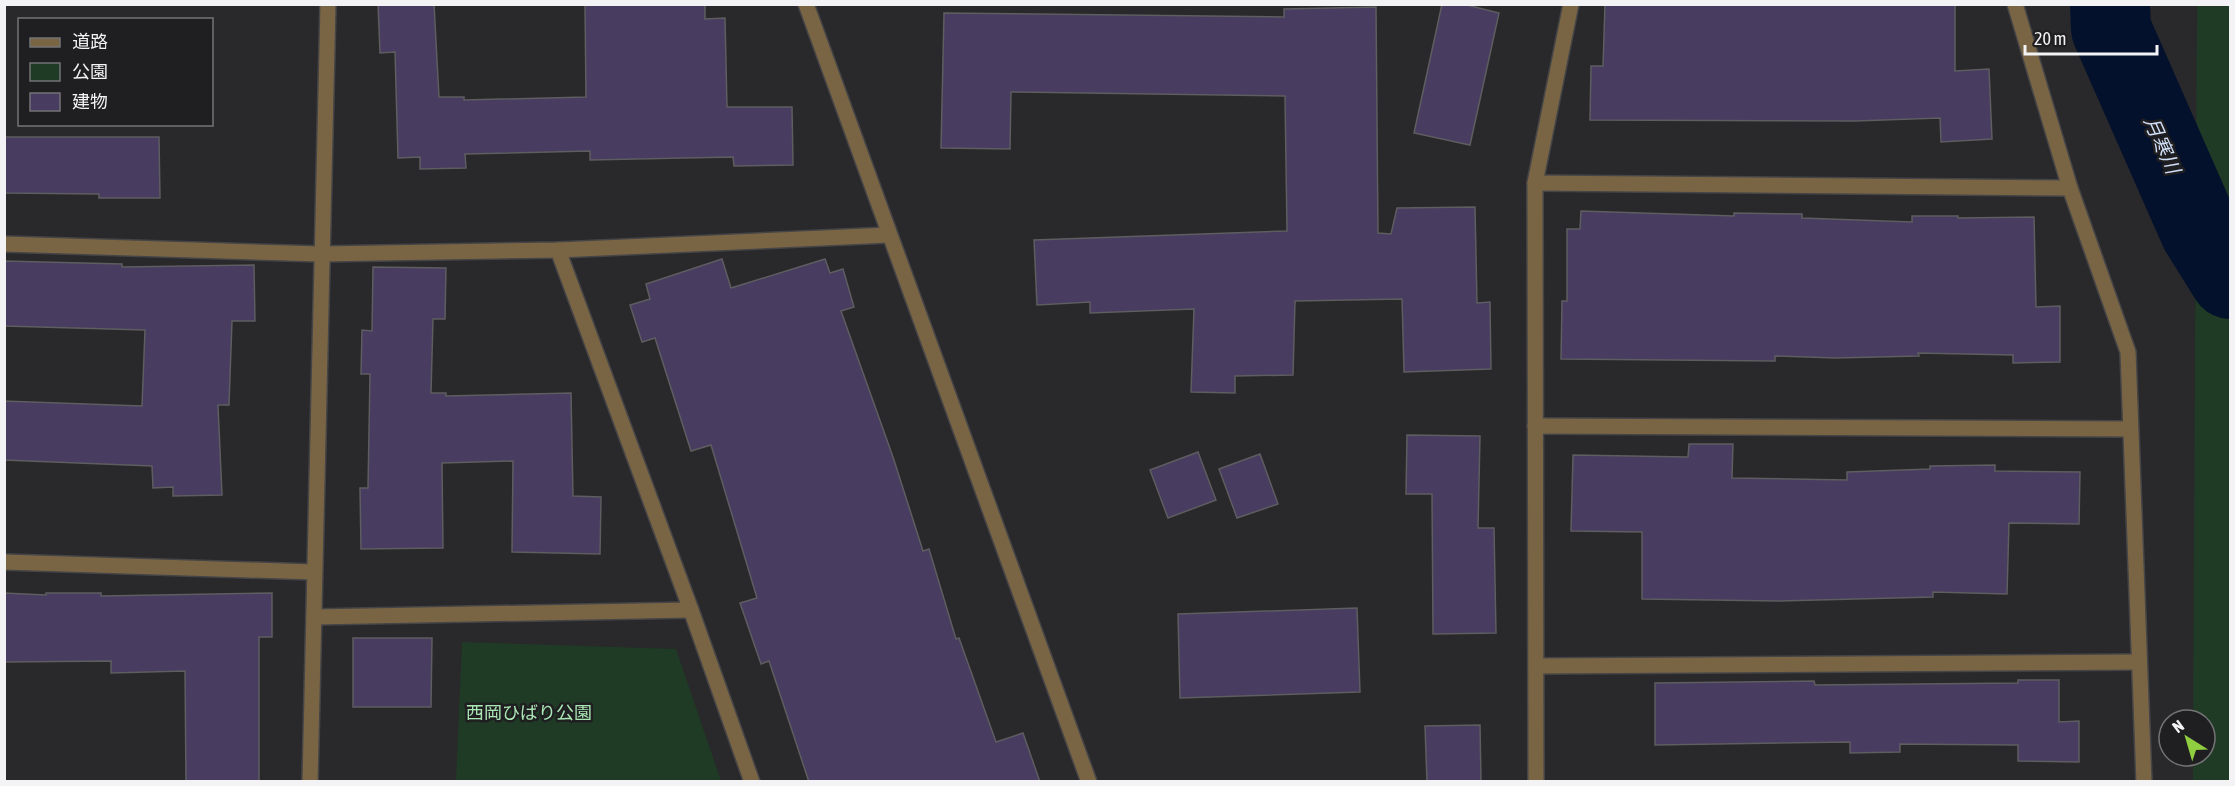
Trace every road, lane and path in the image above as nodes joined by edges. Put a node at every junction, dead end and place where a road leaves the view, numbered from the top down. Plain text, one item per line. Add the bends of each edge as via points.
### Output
1 (328, 4) edge
2 (806, 4) edge
3 (1571, 4) edge
4 (2015, 4) edge
5 (1535, 183) junction
6 (2070, 188) junction
7 (889, 235) junction
8 (4, 244) edge
9 (558, 250) junction
10 (321, 254) junction
11 (1535, 426) junction
12 (2130, 429) junction
13 (4, 562) edge
14 (313, 572) junction
15 (691, 610) junction
16 (314, 617) junction
17 (2139, 662) junction
18 (1538, 666) junction
19 (310, 782) edge
20 (752, 782) edge
21 (1089, 782) edge
22 (1536, 782) edge
23 (2144, 782) edge

1 - 10 street
2 - 7 street
3 - 5 street
4 - 6 street
5 - 6 street
5 - 11 street
6 - 12 street via 2128,352
7 - 9 street
7 - 21 street
8 - 10 street
9 - 10 street
9 - 15 street
10 - 14 street
11 - 12 street
11 - 18 street
12 - 17 street
13 - 14 street
14 - 16 street
15 - 16 street
15 - 20 street
16 - 19 street
17 - 18 street
17 - 23 street
18 - 22 street

